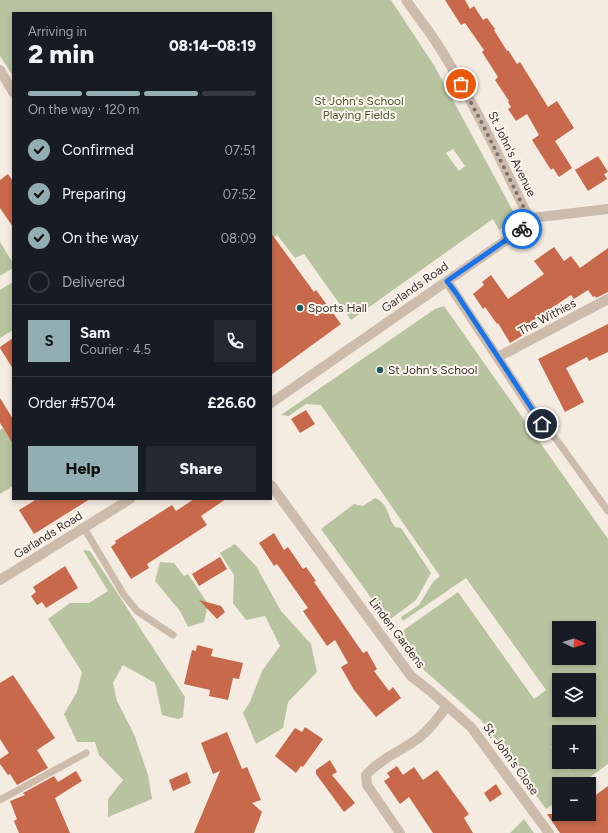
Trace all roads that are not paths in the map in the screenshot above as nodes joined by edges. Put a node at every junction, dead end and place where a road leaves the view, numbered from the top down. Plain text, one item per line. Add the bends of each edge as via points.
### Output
1 (406, 0) edge
2 (0, 70) edge
3 (12, 90) edge
4 (608, 209) edge
5 (531, 218) junction
6 (447, 281) junction
7 (608, 299) edge
8 (498, 357) junction
9 (272, 402) edge
10 (542, 424) joint
11 (272, 486) edge
12 (128, 500) edge
13 (608, 511) edge
14 (84, 528) junction
15 (0, 580) edge
16 (173, 635) dead end
17 (448, 706) junction
18 (86, 753) dead end
19 (0, 800) edge
20 (400, 833) edge
21 (549, 833) edge

1 - 5 street, St John's Avenue via 461,84
2 - 3 street
4 - 5 street
5 - 6 street, Garlands Road via 528,225
6 - 8 street
6 - 9 street, Garlands Road
7 - 8 street, The Withies
8 - 10 street
10 - 13 lane via 556,439
11 - 17 street, Linden Gardens via 411,676
12 - 14 street, Garlands Road
14 - 15 street, Garlands Road
14 - 16 lane via 124,595 137,611
17 - 20 street via 420,737 374,766 366,775 367,785
17 - 21 street, St. John's Close via 471,727
18 - 19 lane

